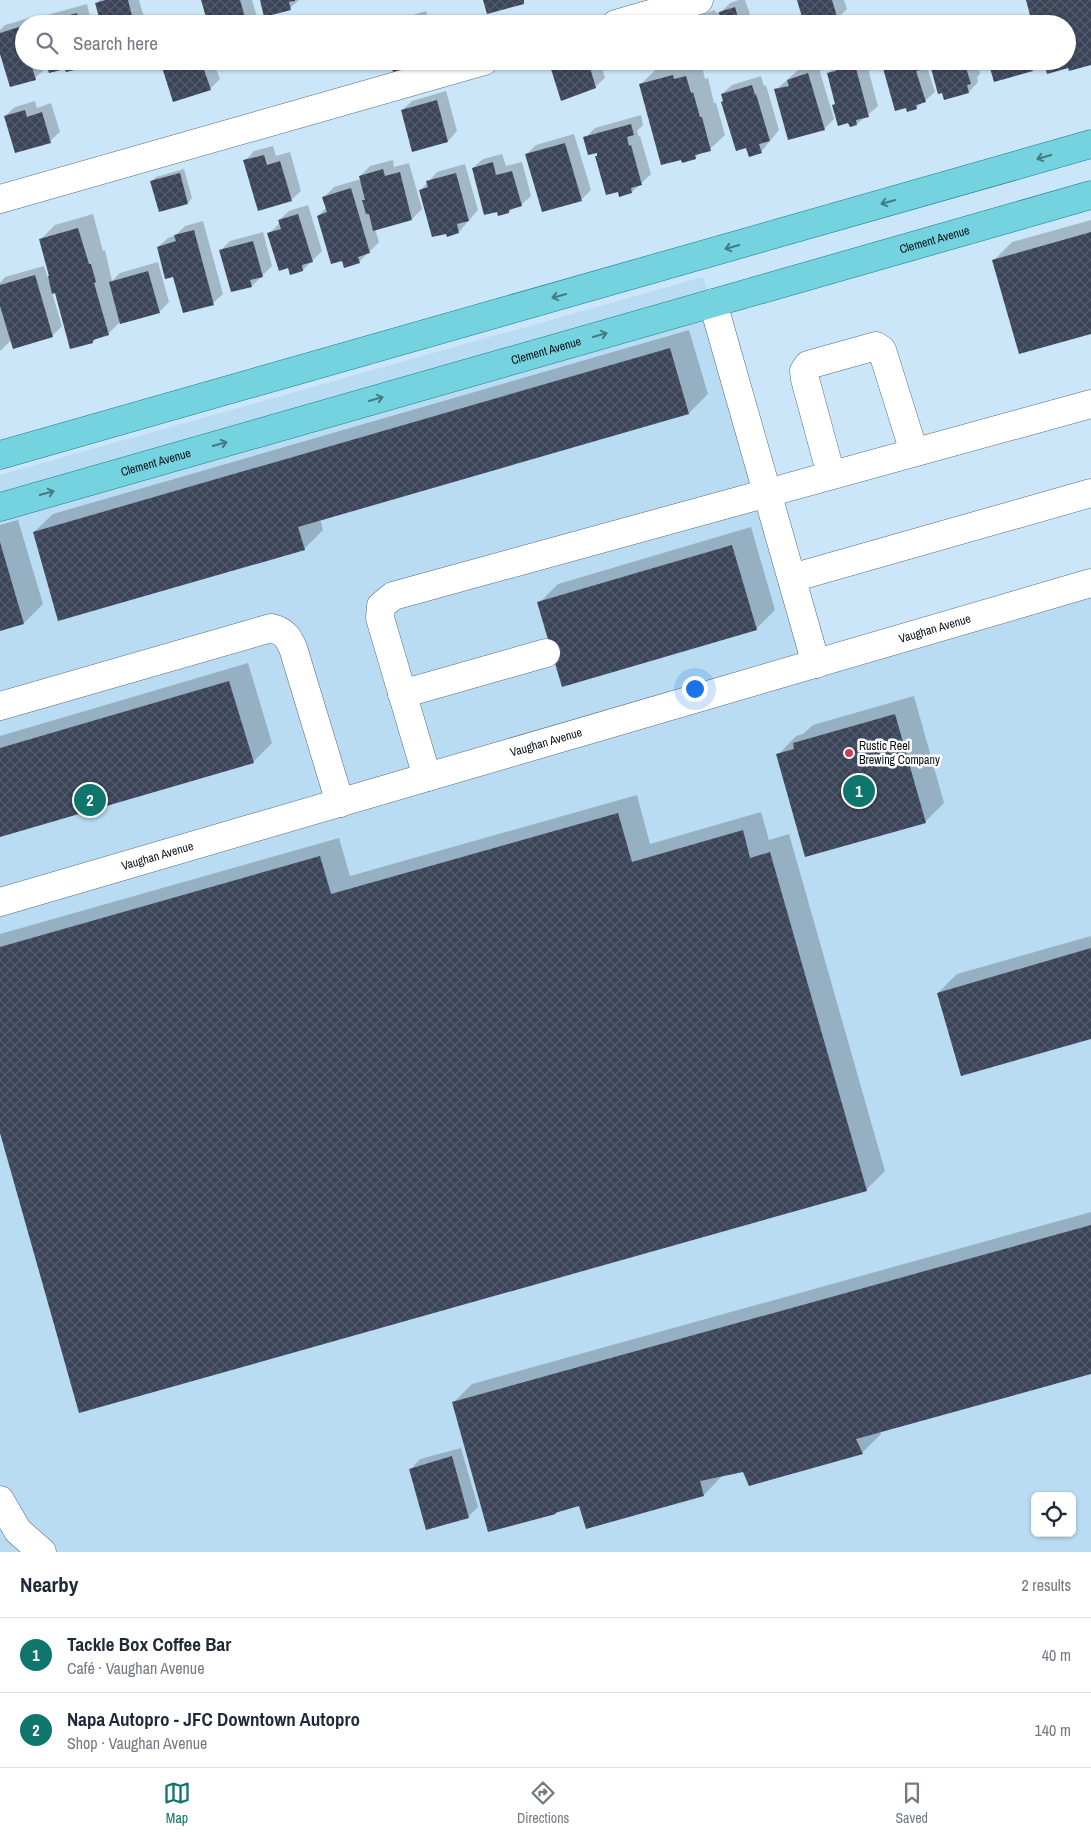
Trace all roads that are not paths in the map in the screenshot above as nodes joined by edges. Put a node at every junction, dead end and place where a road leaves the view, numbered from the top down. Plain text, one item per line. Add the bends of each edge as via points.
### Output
1 (699, 0) edge
2 (647, 15) edge
3 (452, 70) edge
4 (1091, 144) edge
5 (1091, 195) edge
6 (0, 199) edge
7 (713, 303) junction
8 (1091, 404) edge
9 (914, 452) junction
10 (0, 455) edge
11 (831, 475) junction
12 (768, 492) junction
13 (1091, 493) edge
14 (0, 507) edge
15 (792, 578) junction
16 (1091, 583) edge
17 (546, 653) dead end
18 (816, 664) junction
19 (402, 694) junction
20 (0, 706) edge
21 (427, 777) junction
22 (340, 803) junction
23 (0, 902) edge
24 (0, 1500) edge
25 (42, 1552) edge

1 - 2 street
3 - 6 street
4 -> 10 main road
5 - 7 main road, Clement Avenue
7 - 12 street
14 -> 7 main road, Clement Avenue
8 - 9 street
9 - 11 street
9 - 11 street via 882,350 876,346 808,364 804,378
11 - 12 street
12 - 15 street
12 - 19 street via 393,596 381,606 380,618
13 - 15 street
15 - 18 street
16 - 18 street, Vaughan Avenue
17 - 19 street
18 - 21 street, Vaughan Avenue
19 - 21 street
20 - 22 street via 271,628 280,630 289,637 293,648
21 - 22 street, Vaughan Avenue
22 - 23 street, Vaughan Avenue
24 - 25 street via 18,1531

